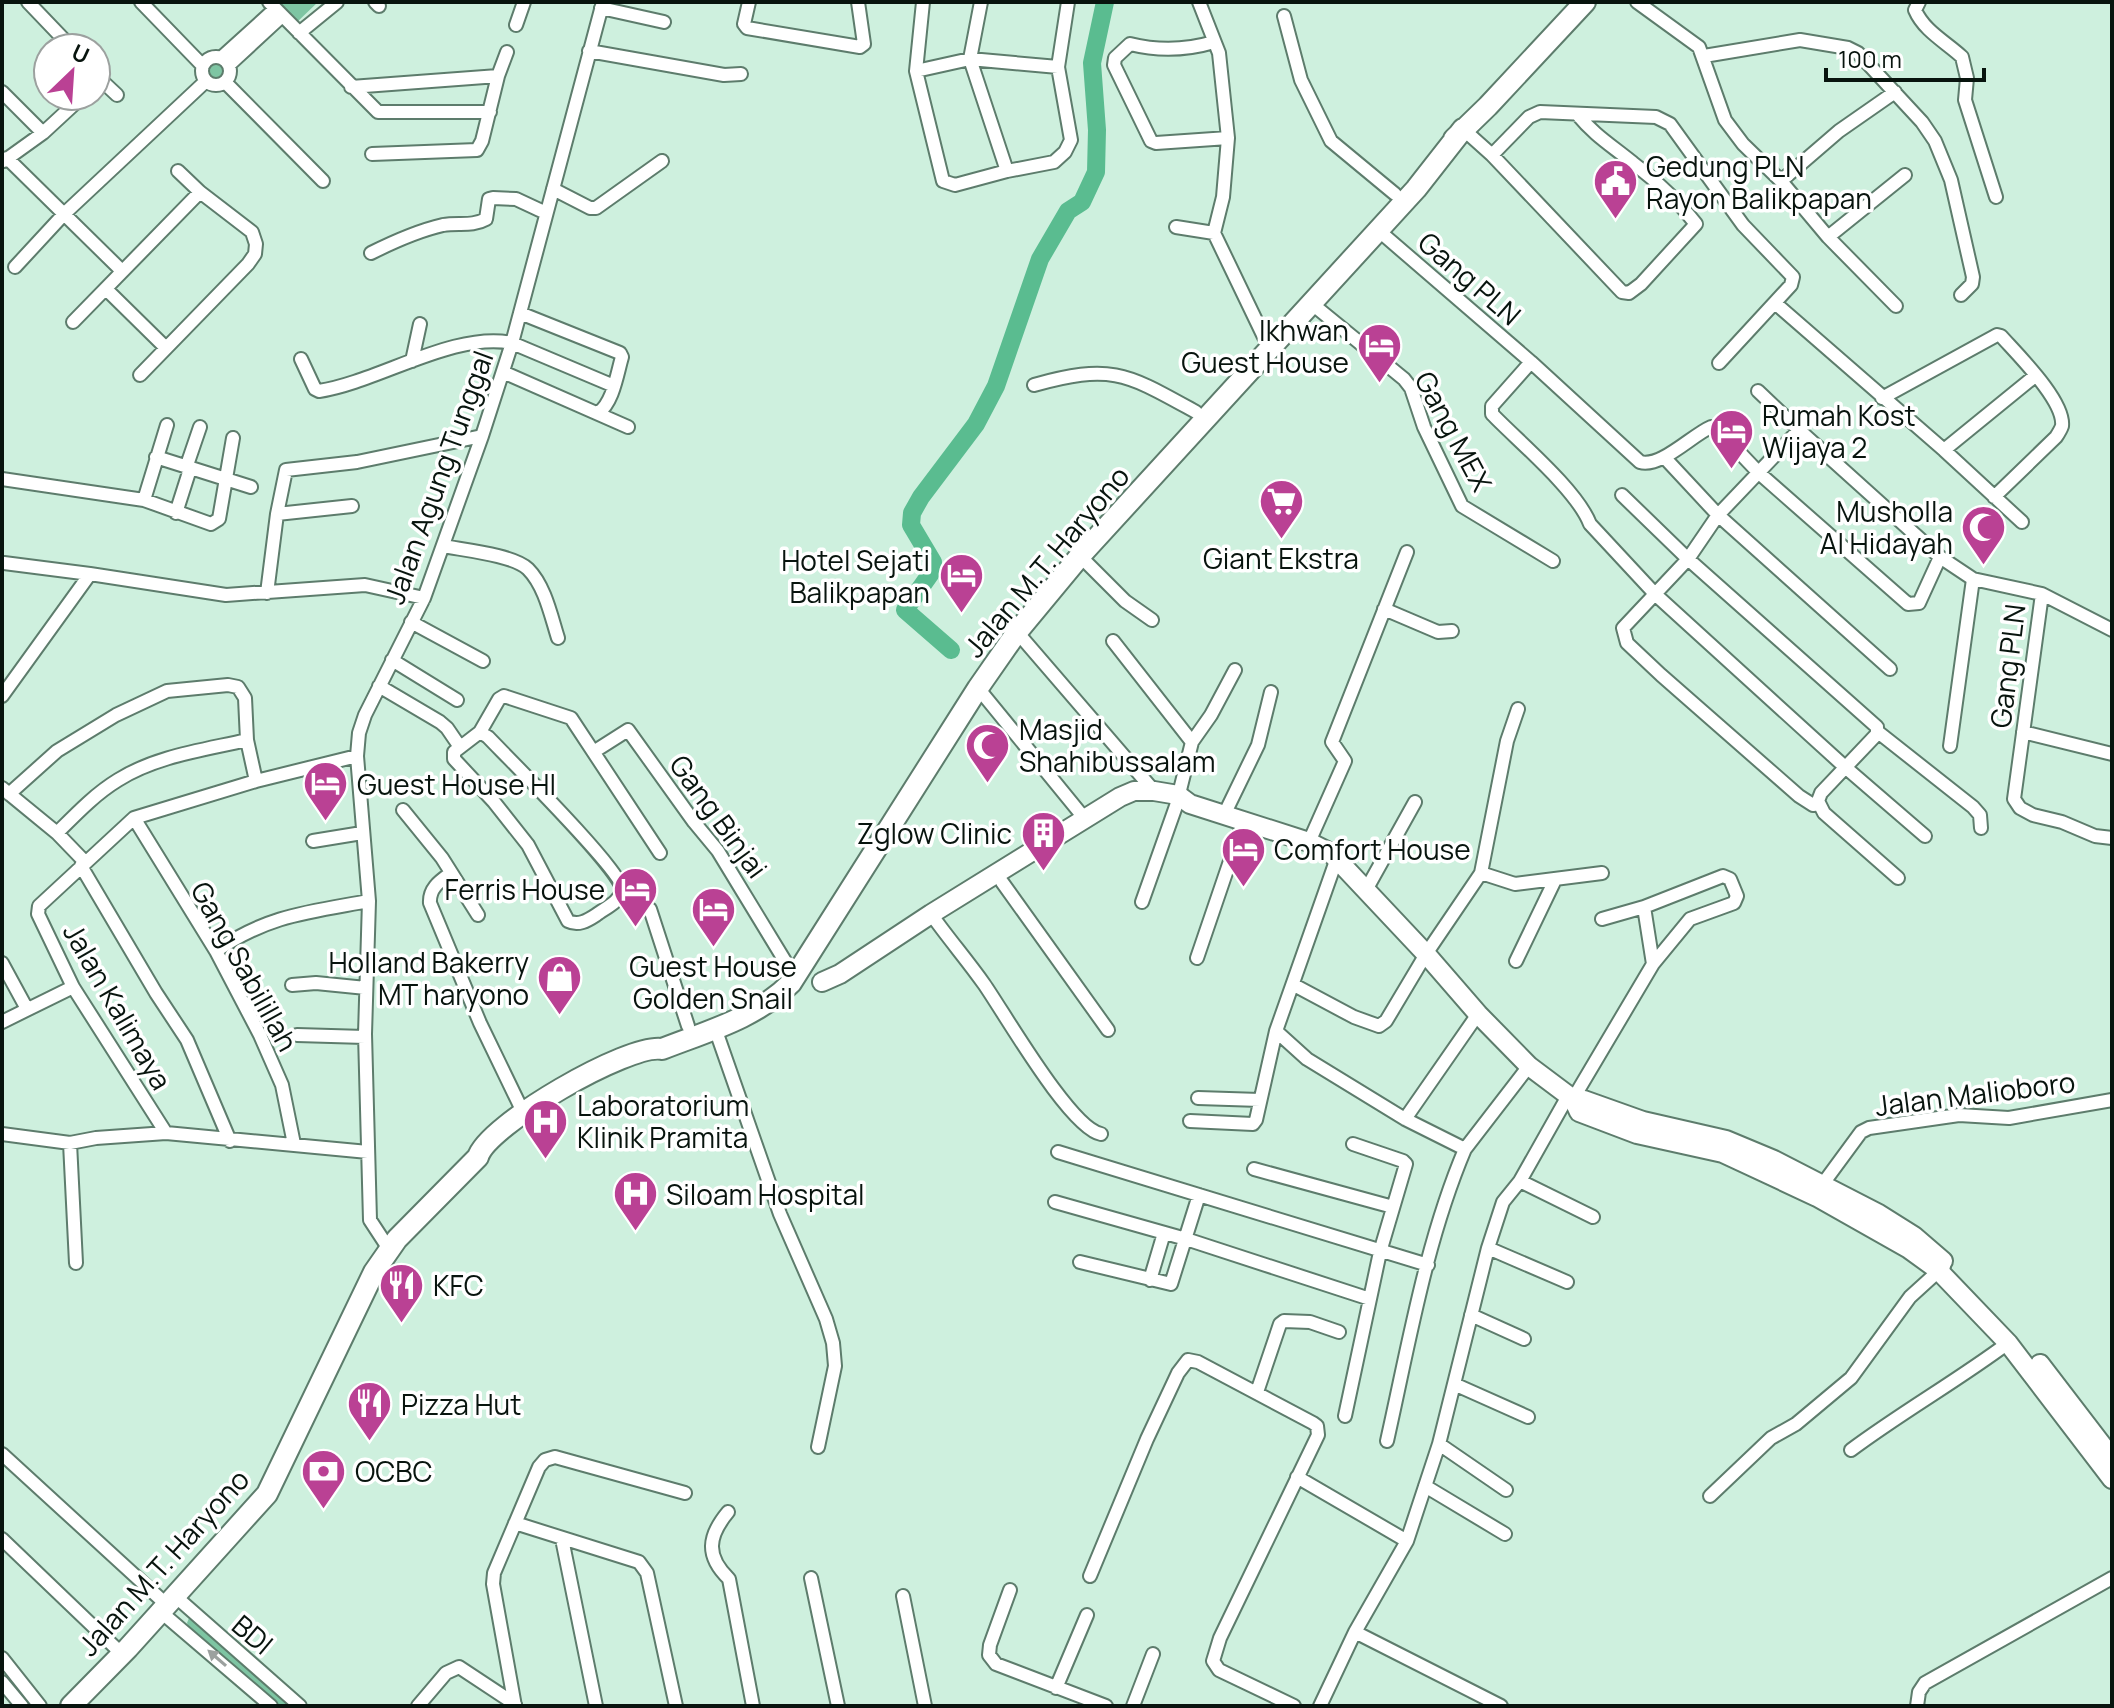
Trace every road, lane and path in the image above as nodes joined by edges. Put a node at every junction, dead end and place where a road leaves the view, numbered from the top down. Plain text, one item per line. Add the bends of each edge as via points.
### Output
1 (28, 2) edge
2 (141, 2) edge
3 (337, 2) edge
4 (524, 2) edge
5 (749, 2) edge
6 (858, 2) edge
7 (923, 2) edge
8 (981, 2) edge
9 (1068, 2) edge
10 (1199, 2) edge
11 (1637, 2) edge
12 (1919, 2) edge
13 (1583, 3) edge
14 (602, 5) edge
15 (275, 9) edge
16 (1284, 16) dead end
17 (664, 22) dead end
18 (516, 25) dead end
19 (57, 32) edge
20 (299, 33) junction
21 (1214, 42) junction
22 (589, 51) junction
23 (507, 52) dead end
24 (1704, 56) junction
25 (970, 59) junction
26 (225, 62) junction
27 (203, 66) junction
28 (1058, 67) junction
29 (916, 71) junction
30 (741, 74) dead end
31 (498, 76) junction
32 (206, 81) junction
33 (225, 82) junction
34 (351, 87) junction
35 (112, 91) edge
36 (2, 92) edge
37 (1895, 92) junction
38 (117, 95) dead end
39 (66, 112) edge
40 (490, 112) junction
41 (1577, 114) junction
42 (1463, 129) junction
43 (43, 133) junction
44 (1228, 138) junction
45 (372, 154) dead end
46 (1492, 155) junction
47 (5, 160) edge
48 (662, 161) dead end
49 (178, 171) dead end
50 (1007, 171) junction
51 (1905, 175) dead end
52 (323, 181) dead end
53 (1781, 181) junction
54 (553, 189) junction
55 (200, 192) junction
56 (1395, 194) junction
57 (1996, 197) dead end
58 (546, 213) junction
59 (64, 214) junction
60 (1176, 227) dead end
61 (1378, 230) junction
62 (1214, 233) junction
63 (1828, 237) junction
64 (371, 253) dead end
65 (15, 267) dead end
66 (122, 271) junction
67 (106, 289) junction
68 (1961, 295) dead end
69 (1311, 303) junction
70 (1775, 303) junction
71 (1896, 306) dead end
72 (520, 313) junction
73 (73, 322) dead end
74 (420, 324) dead end
75 (1264, 337) junction
76 (512, 343) junction
77 (165, 347) junction
78 (301, 359) dead end
79 (412, 361) junction
80 (1531, 362) junction
81 (1719, 363) dead end
82 (503, 372) junction
83 (140, 375) dead end
84 (2035, 376) junction
85 (1034, 385) dead end
86 (614, 386) junction
87 (1758, 391) dead end
88 (1882, 398) junction
89 (1196, 412) junction
90 (598, 413) junction
91 (167, 425) dead end
92 (200, 427) dead end
93 (628, 427) dead end
94 (1799, 430) junction
95 (482, 436) junction
96 (233, 438) dead end
97 (1944, 450) junction
98 (156, 457) junction
99 (1664, 457) junction
100 (188, 468) junction
101 (1759, 473) junction
102 (2, 479) edge
103 (227, 480) junction
104 (251, 487) dead end
105 (1622, 495) dead end
106 (1994, 497) junction
107 (144, 500) junction
108 (352, 506) dead end
109 (176, 513) junction
110 (277, 514) junction
111 (1718, 515) junction
112 (2022, 522) dead end
113 (443, 546) junction
114 (1407, 552) dead end
115 (1080, 556) junction
116 (1940, 557) junction
117 (1688, 559) junction
118 (1553, 561) dead end
119 (4, 563) edge
120 (90, 574) junction
121 (1973, 579) junction
122 (267, 593) junction
123 (2042, 594) junction
124 (1656, 595) junction
125 (424, 598) junction
126 (1384, 609) junction
127 (1152, 620) dead end
128 (411, 622) junction
129 (2112, 630) edge
130 (1452, 631) dead end
131 (1017, 632) junction
132 (558, 638) dead end
133 (1113, 641) dead end
134 (392, 660) junction
135 (483, 661) dead end
136 (1890, 669) dead end
137 (1235, 670) dead end
138 (979, 680) junction
139 (379, 686) junction
140 (1271, 692) dead end
141 (2, 696) edge
142 (457, 700) dead end
143 (1518, 709) dead end
144 (480, 732) junction
145 (1878, 732) junction
146 (2023, 732) junction
147 (247, 740) junction
148 (1191, 745) junction
149 (1950, 746) dead end
150 (460, 747) junction
151 (595, 751) junction
152 (2112, 754) edge
153 (357, 756) junction
154 (1845, 767) junction
155 (256, 781) junction
156 (5, 791) edge
157 (1154, 791) junction
158 (1181, 801) junction
159 (1415, 802) dead end
160 (1819, 804) junction
161 (403, 810) dead end
162 (1225, 813) junction
163 (134, 818) junction
164 (1244, 820) junction
165 (1088, 823) junction
166 (1981, 828) dead end
167 (57, 833) junction
168 (362, 833) junction
169 (1925, 836) dead end
170 (2112, 838) edge
171 (313, 841) dead end
172 (1309, 842) junction
173 (660, 853) dead end
174 (1337, 858) junction
175 (83, 864) junction
176 (451, 873) junction
177 (1481, 873) junction
178 (1602, 873) dead end
179 (1898, 878) dead end
180 (1555, 880) junction
181 (1002, 882) junction
182 (1366, 890) junction
183 (1681, 893) junction
184 (369, 901) junction
185 (1142, 902) dead end
186 (1644, 907) junction
187 (650, 909) dead end
188 (478, 915) dead end
189 (934, 918) junction
190 (1602, 919) dead end
191 (1690, 919) junction
192 (216, 951) junction
193 (1426, 954) junction
194 (1197, 958) dead end
195 (1516, 961) dead end
196 (2, 963) edge
197 (1653, 964) junction
198 (794, 970) junction
199 (292, 985) dead end
200 (1294, 985) junction
201 (73, 987) junction
202 (366, 988) junction
203 (27, 1009) junction
204 (1478, 1014) junction
205 (2, 1022) edge
206 (688, 1026) junction
207 (715, 1028) junction
208 (1108, 1030) dead end
209 (1276, 1031) junction
210 (297, 1035) dead end
211 (365, 1037) junction
212 (652, 1047) junction
213 (1529, 1066) junction
214 (1570, 1097) junction
215 (1198, 1098) dead end
216 (1260, 1100) junction
217 (2112, 1100) edge
218 (523, 1112) junction
219 (1405, 1119) junction
220 (1190, 1121) dead end
221 (166, 1133) junction
222 (2, 1134) edge
223 (1101, 1134) dead end
224 (230, 1141) junction
225 (70, 1143) junction
226 (294, 1144) junction
227 (1353, 1144) dead end
228 (1465, 1149) junction
229 (368, 1152) junction
230 (1058, 1152) dead end
231 (1254, 1169) dead end
232 (1520, 1181) junction
233 (1822, 1185) junction
234 (1199, 1195) junction
235 (1055, 1202) dead end
236 (1393, 1207) junction
237 (1593, 1217) dead end
238 (1164, 1233) junction
239 (1186, 1239) junction
240 (385, 1244) junction
241 (1488, 1248) junction
242 (1380, 1252) junction
243 (1080, 1262) dead end
244 (76, 1263) dead end
245 (1428, 1265) junction
246 (1942, 1267) junction
247 (1150, 1280) junction
248 (1567, 1282) dead end
249 (1370, 1299) junction
250 (1471, 1315) junction
251 (1339, 1332) dead end
252 (1524, 1339) dead end
253 (2008, 1343) junction
254 (1454, 1384) junction
255 (1257, 1392) junction
256 (1345, 1416) dead end
257 (1528, 1417) dead end
258 (1387, 1441) dead end
259 (1439, 1444) junction
260 (818, 1447) dead end
261 (1851, 1450) dead end
262 (2, 1454) edge
263 (2112, 1458) edge
264 (1297, 1477) junction
265 (2112, 1479) edge
266 (1425, 1486) junction
267 (1506, 1490) dead end
268 (685, 1493) dead end
269 (1710, 1496) dead end
270 (728, 1512) dead end
271 (515, 1523) junction
272 (1505, 1534) dead end
273 (2, 1539) edge
274 (562, 1539) junction
275 (1407, 1541) junction
276 (1090, 1576) dead end
277 (811, 1578) dead end
278 (2112, 1578) edge
279 (1010, 1590) dead end
280 (903, 1596) dead end
281 (168, 1605) junction
282 (1087, 1615) dead end
283 (1355, 1632) junction
284 (122, 1654) junction
285 (1153, 1654) dead end
286 (2, 1658) edge
287 (2, 1682) edge
288 (1056, 1688) junction
289 (515, 1705) edge
290 (22, 1706) edge
291 (40, 1706) edge
292 (71, 1706) edge
293 (271, 1706) edge
294 (300, 1706) edge
295 (418, 1706) edge
296 (596, 1706) edge
297 (676, 1706) edge
298 (753, 1706) edge
299 (838, 1706) edge
300 (925, 1706) edge
301 (1106, 1706) edge
302 (1133, 1706) edge
303 (1294, 1706) edge
304 (1320, 1706) edge
305 (1501, 1706) edge
306 (1917, 1706) edge

1 - 19 street
2 - 27 street
3 - 20 street
4 - 18 street
5 - 6 street via 747,28 860,47 864,44
7 - 29 street
8 - 25 street
9 - 28 street
10 - 21 street
11 - 24 street
12 - 57 street via 1919,19 1962,57 1965,100
13 - 42 main road, Jalan M.T. Haryono
14 - 17 street
14 - 22 street, Jalan Agung Tunggal
15 - 20 street
15 - 26 street
16 - 56 street via 1301,80 1331,141
20 - 34 street
21 - 44 street
21 - 44 street via 1161,49 1130,44 1114,65 1151,141
22 - 30 street
22 - 54 street, Jalan Agung Tunggal
23 - 31 street
24 - 37 street via 1800,40 1837,46 1858,53
24 - 53 street via 1725,120
25 - 28 street
25 - 29 street
25 - 50 street
26 - 27 street via 212,58
26 - 33 street via 230,74
27 - 32 street
28 - 50 street via 1071,140 1054,162
29 - 50 street via 943,181 955,185
31 - 34 street
31 - 40 street
32 - 33 street
32 - 59 street
33 - 52 street
34 - 40 street via 378,112
35 - 38 street
36 - 43 street
37 - 53 street
37 - 68 street via 1935,141 1951,180 1973,277
39 - 43 street
40 - 45 street via 480,147 471,152
41 - 46 street via 1533,115
41 - 46 street via 1696,224 1629,293 1622,292
41 - 70 street via 1656,117 1670,124 1743,225 1792,273 1793,282
42 - 46 street
42 - 56 main road, Jalan M.T. Haryono
42 - 61 main road, Jalan M.T. Haryono
43 - 47 street
44 - 62 street
47 - 59 street
48 - 54 street via 596,208
49 - 55 street
51 - 63 street
53 - 63 street
54 - 58 street, Jalan Agung Tunggal
55 - 66 street
55 - 77 street via 252,232 255,254
56 - 75 main road, Jalan M.T. Haryono
58 - 64 street via 516,199 493,198 482,222 447,224 407,235
58 - 72 street, Jalan Agung Tunggal
59 - 65 street
59 - 66 street
60 - 62 street
61 - 69 main road, Jalan M.T. Haryono
61 - 80 street, Gang PLN
62 - 75 street
63 - 71 street
66 - 67 street
67 - 73 street
67 - 77 street
69 - 115 main road, Jalan M.T. Haryono
69 - 118 street, Gang MEX via 1411,388 1462,506
70 - 81 street
70 - 88 street
72 - 76 street, Jalan Agung Tunggal
72 - 86 street via 620,353
74 - 79 street
75 - 89 main road, Jalan M.T. Haryono
76 - 79 street via 481,341
76 - 82 street, Jalan Agung Tunggal
76 - 86 street
77 - 83 street
78 - 79 street via 319,391
80 - 99 street, Gang PLN via 1640,462
80 - 124 street, Gang PLN via 1492,406 1492,414
82 - 90 street
82 - 95 street, Jalan Agung Tunggal
84 - 88 street via 1997,335
84 - 97 street
84 - 106 street via 2050,393 2062,425
85 - 89 street via 1077,374 1120,375
86 - 90 street
87 - 94 street, Gang PLN
88 - 97 street
89 - 138 main road, Jalan M.T. Haryono via 1015,616
90 - 93 street
91 - 98 street
92 - 100 street
94 - 101 street
94 - 116 street, Gang PLN
95 - 110 street via 357,462 286,470
95 - 113 street, Jalan Agung Tunggal
96 - 103 street
97 - 106 street
98 - 100 street
98 - 107 street
99 - 101 street via 1711,427
99 - 111 street
100 - 103 street
100 - 109 street
101 - 111 street
101 - 116 street via 1908,604 1919,603
102 - 107 street
103 - 104 street
103 - 109 street via 215,523
105 - 117 street
106 - 112 street
107 - 109 street
108 - 110 street
110 - 122 street
111 - 117 street
111 - 136 street
113 - 125 street, Jalan Agung Tunggal
113 - 132 street via 525,567 544,597
114 - 126 street
115 - 127 street
115 - 131 main road, Jalan M.T. Haryono
116 - 121 street, Gang PLN
117 - 124 street
117 - 145 street
119 - 120 street
120 - 122 street via 226,595
120 - 141 street
121 - 123 street, Gang PLN
121 - 149 street
122 - 125 street via 365,585
123 - 129 street
123 - 146 street, Gang PLN
124 - 154 street
124 - 160 street via 1623,628 1627,643 1799,796
125 - 128 street, Jalan Agung Tunggal
126 - 130 street via 1438,632
126 - 172 street via 1332,742 1344,764
128 - 134 street, Jalan Agung Tunggal
128 - 135 street
131 - 138 main road, Jalan M.T. Haryono
131 - 157 street
133 - 148 street
134 - 139 street, Jalan Agung Tunggal
134 - 142 street
137 - 148 street
138 - 165 street
138 - 198 main road, Jalan M.T. Haryono
139 - 150 street via 440,722
139 - 153 street, Jalan Agung Tunggal via 359,733
140 - 162 street via 1258,745
143 - 177 street
144 - 150 street
144 - 150 street via 622,882 617,900 587,921 568,921 528,845 454,759
144 - 151 street via 499,699 509,697 571,718
145 - 154 street
145 - 166 street via 1973,807
146 - 152 street
146 - 170 street, Gang PLN via 2016,804 2033,815
147 - 155 street
147 - 156 street via 245,698 238,687 167,691 69,743
147 - 167 street via 155,763 119,779
148 - 158 street
151 - 173 street
151 - 198 street, Gang Binjai via 628,730 718,851
153 - 155 street, Jalan Kalimaya
153 - 168 street, Jalan Agung Tunggal
154 - 160 street via 1821,793
154 - 169 street
155 - 163 street, Jalan Kalimaya
156 - 167 street
157 - 158 street
157 - 165 street via 1134,791
158 - 162 street
158 - 165 street via 1146,801
158 - 185 street
159 - 182 street
160 - 179 street
161 - 176 street
162 - 164 street
163 - 175 street, Jalan Kalimaya
163 - 192 street, Gang Sabilillah
164 - 172 street
164 - 194 street
165 - 181 street
165 - 189 street
167 - 175 street
168 - 171 street
168 - 184 street, Jalan Agung Tunggal
172 - 174 street
174 - 182 street
174 - 200 street
175 - 201 street, Jalan Kalimaya via 38,910
175 - 224 street via 187,1040
176 - 188 street
176 - 218 street via 436,884 430,903
177 - 180 street via 1515,884
177 - 193 street
178 - 180 street
180 - 195 street
181 - 189 street
181 - 208 street
182 - 193 street
183 - 186 street
183 - 191 street
183 - 191 street via 1723,876 1730,879 1737,896 1734,903
184 - 192 street via 280,918
184 - 202 street, Jalan Agung Tunggal
186 - 190 street
186 - 197 street
187 - 206 street
189 - 198 street via 822,982
189 - 223 street via 1030,1057 1085,1127
191 - 197 street
192 - 226 street, Gang Sabilillah via 282,1085
193 - 200 street via 1383,1024 1354,1017
193 - 204 street
196 - 203 street
197 - 214 street
198 - 206 main road, Jalan M.T. Haryono via 752,1000
198 - 207 main road, Jalan M.T. Haryono via 778,997
199 - 202 street
200 - 209 street
201 - 203 street
201 - 221 street, Jalan Kalimaya
202 - 211 street, Jalan Agung Tunggal
203 - 205 street
204 - 213 street
204 - 219 street
206 - 212 main road, Jalan M.T. Haryono via 657,1038
207 - 212 main road, Jalan M.T. Haryono via 662,1049
207 - 260 street via 780,1214 833,1343 835,1366
209 - 216 street
209 - 219 street via 1307,1059
210 - 211 street
211 - 229 street, Jalan Agung Tunggal
212 - 218 main road, Jalan M.T. Haryono via 605,1065
213 - 214 street
213 - 228 street
214 - 232 street
214 - 233 street via 1726,1140
214 - 246 street via 1579,1112 1597,1120 1750,1165
215 - 216 street
216 - 220 street via 1253,1124
217 - 233 street, Jalan Malioboro via 2009,1118 1959,1115 1865,1129
218 - 240 main road, Jalan M.T. Haryono
219 - 228 street
221 - 224 street, Jalan Kalimaya
221 - 225 street
222 - 225 street
224 - 226 street, Jalan Kalimaya
225 - 244 street
226 - 229 street, Jalan Kalimaya
227 - 236 street via 1405,1162
228 - 245 street
229 - 240 street, Jalan Agung Tunggal via 370,1220
230 - 234 street
231 - 236 street
232 - 237 street
232 - 241 street via 1503,1202
233 - 246 street via 1914,1236
234 - 239 street
234 - 242 street
235 - 238 street
236 - 242 street
238 - 239 street
238 - 247 street
239 - 247 street via 1173,1282
239 - 249 street
240 - 281 main road, Jalan M.T. Haryono via 363,1265 349,1294 267,1494
241 - 248 street
241 - 250 street
242 - 245 street
242 - 249 street
243 - 247 street
245 - 258 street
246 - 253 street
246 - 263 street via 2017,1337
246 - 269 street via 1910,1297 1851,1378 1771,1438
249 - 256 street
250 - 252 street
250 - 254 street
251 - 255 street via 1310,1322 1284,1321
253 - 261 street
253 - 265 street
254 - 257 street
254 - 259 street
255 - 264 street via 1317,1426 1318,1435
255 - 276 street via 1198,1362 1184,1363
259 - 266 street
259 - 267 street
262 - 281 street
264 - 275 street
264 - 303 street via 1213,1661 1219,1670
266 - 272 street
266 - 275 street
268 - 271 street via 555,1457 539,1467
270 - 298 street via 718,1524 712,1557 729,1579
271 - 274 street
271 - 289 street via 493,1584
273 - 284 street
274 - 296 street
274 - 297 street via 644,1567
275 - 283 street
277 - 299 street
278 - 306 street via 1925,1683
279 - 288 street via 989,1655 996,1664
280 - 300 street
281 - 284 main road, Jalan M.T. Haryono
293 -> 281 street
281 - 294 street, BDI
282 - 288 street
283 - 304 street
283 - 305 street
284 - 292 main road, Jalan M.T. Haryono
285 - 302 street
286 - 291 street
287 - 290 street
288 - 301 street
289 - 295 street via 459,1667 446,1673

